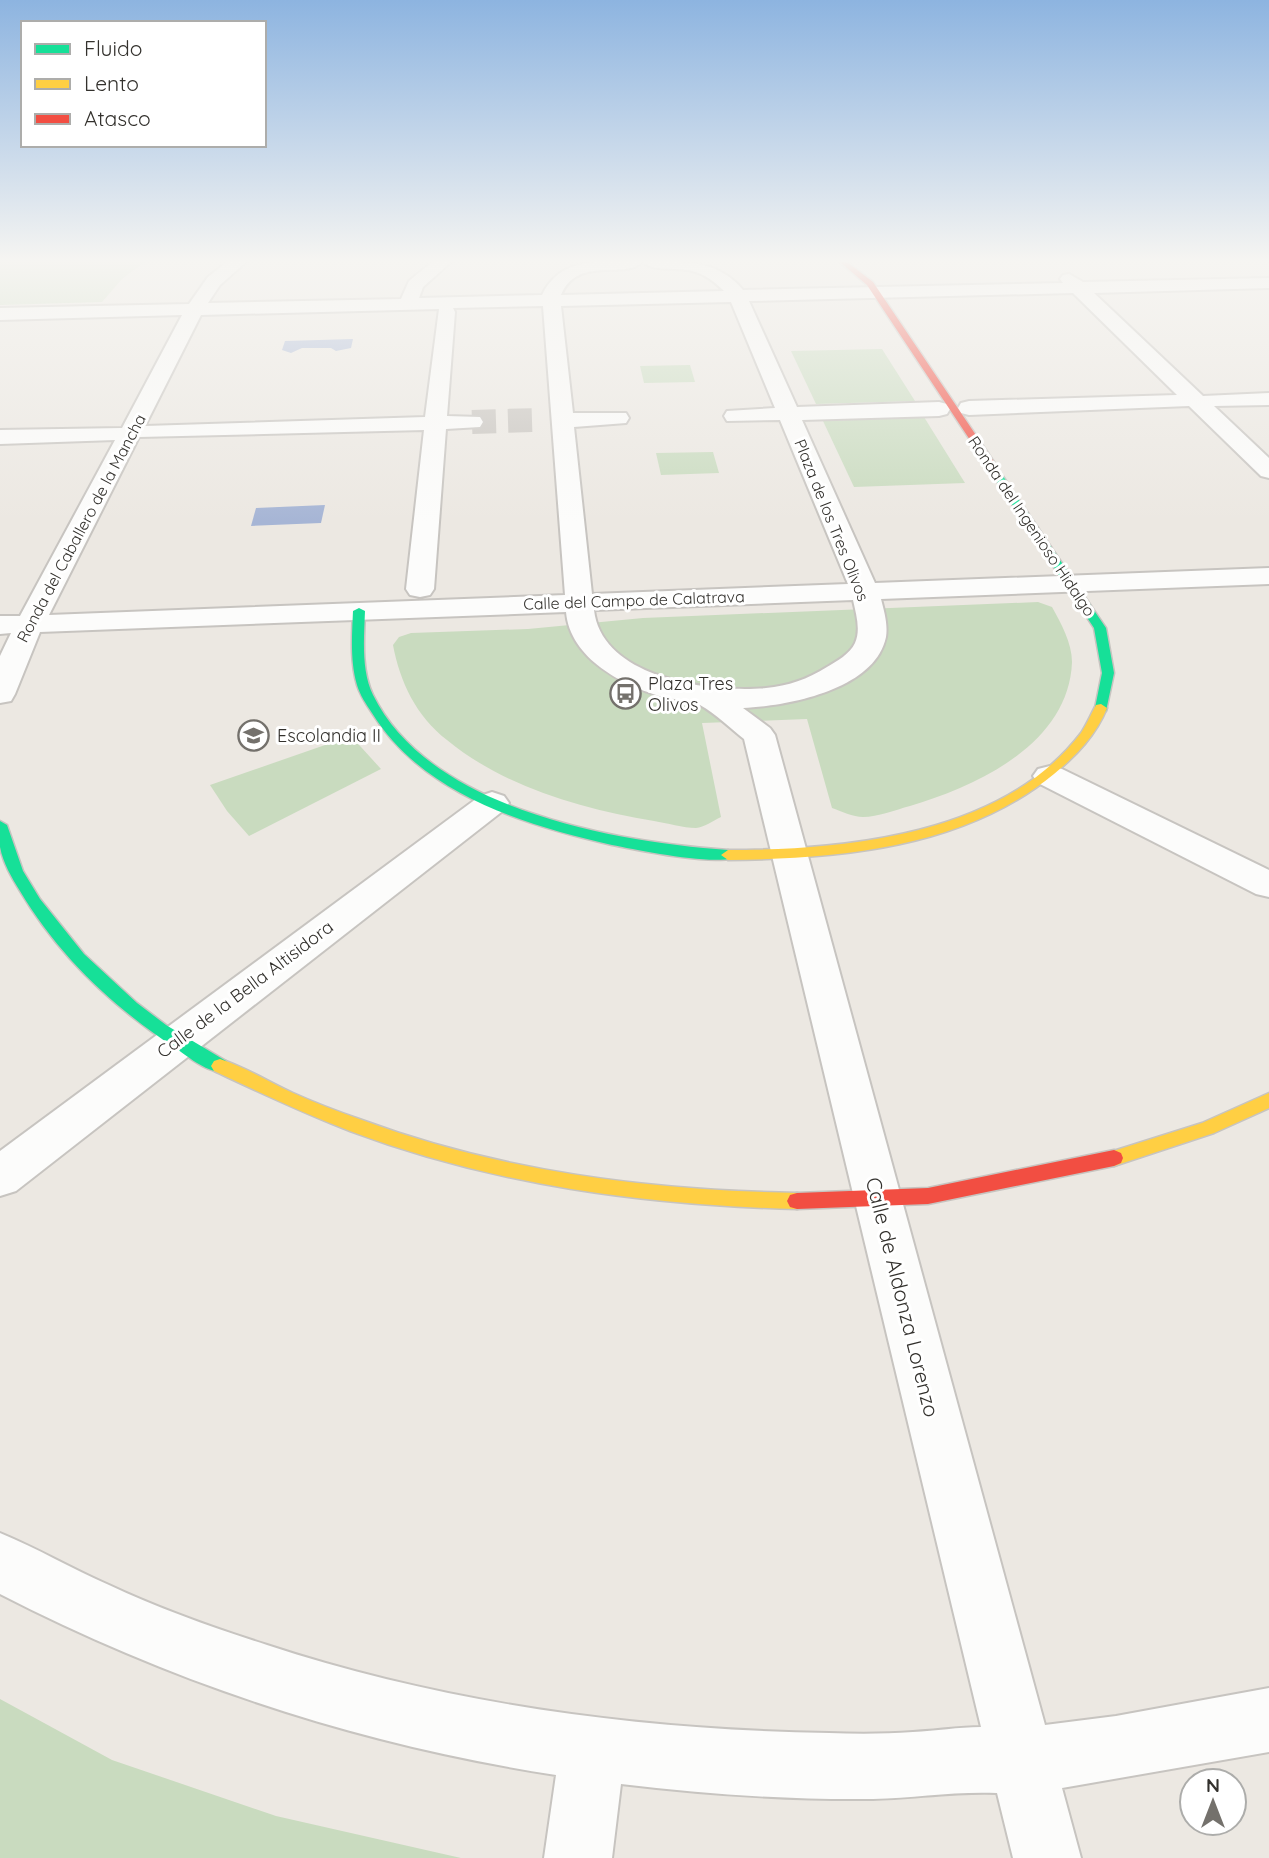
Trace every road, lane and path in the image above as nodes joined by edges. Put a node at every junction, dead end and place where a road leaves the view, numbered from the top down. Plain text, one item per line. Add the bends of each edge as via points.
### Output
1 (174, 349) edge
2 (443, 349) edge
3 (555, 349) edge
4 (760, 349) edge
5 (914, 349) edge
6 (1142, 349) edge
7 (1269, 399) edge
8 (1182, 401) dead end
9 (1211, 401) dead end
10 (969, 408) dead end
11 (939, 409) dead end
12 (800, 413) dead end
13 (778, 414) dead end
14 (736, 415) dead end
15 (618, 418) dead end
16 (573, 420) tunnel mouth
17 (436, 422) junction
18 (472, 422) tunnel mouth
19 (147, 432) dead end
20 (115, 433) dead end
21 (0, 437) edge
22 (1269, 471) edge
23 (1269, 576) edge
24 (1072, 584) junction
25 (420, 589) dead end
26 (864, 592) junction
27 (578, 603) junction
28 (359, 611) junction
29 (30, 624) junction
30 (0, 625) edge
31 (789, 693) junction
32 (0, 694) edge
33 (709, 697) junction
34 (759, 735) junction
35 (1050, 776) junction
36 (492, 803) junction
37 (0, 825) edge
38 (789, 855) junction
39 (1269, 885) edge
40 (176, 1042) junction
41 (1269, 1100) edge
42 (0, 1177) edge
43 (878, 1200) junction
44 (0, 1562) edge
45 (1269, 1720) edge
46 (592, 1750) junction
47 (1022, 1760) junction
48 (578, 1858) edge
49 (1047, 1858) edge

1 - 29 street, Ronda del Caballero de la Mancha
2 - 17 street
3 - 27 street, Plaza de los Tres Olivos
4 - 26 street, Plaza de los Tres Olivos
5 - 24 street, Ronda del Ingenioso Hidalgo
6 - 22 street
7 - 9 street
8 - 10 street
11 - 12 street
13 - 14 street
15 - 16 street
17 - 18 street
17 - 19 street
17 - 25 street
20 - 21 street
23 - 24 street, Calle del Campo de Calatrava
24 - 26 street, Calle del Campo de Calatrava
24 - 35 street, Ronda del Ingenioso Hidalgo via 1100,628 1110,679 1090,732
26 - 27 street, Calle del Campo de Calatrava
26 - 31 street, Plaza de los Tres Olivos via 872,628 869,644 858,659 815,686
27 - 28 street, Calle del Campo de Calatrava
27 - 33 street, Plaza de los Tres Olivos via 581,620 596,648 619,668 667,689
28 - 29 street, Calle del Campo de Calatrava
28 - 36 street, Ronda del Ingenioso Hidalgo via 360,676 374,709 415,755
29 - 30 street, Calle del Campo de Calatrava
29 - 32 street, Ronda del Caballero de la Mancha
31 - 33 street, Plaza de los Tres Olivos
31 - 34 street
33 - 34 street
34 - 38 street, Calle de Aldonza Lorenzo
35 - 38 street, Ronda del Ingenioso Hidalgo via 964,821 908,837
35 - 39 street
36 - 38 street, Ronda del Ingenioso Hidalgo via 550,826 627,844 695,854
36 - 40 street, Calle de la Bella Altisidora
37 - 40 street via 16,870 50,925 92,973
38 - 43 street, Calle de Aldonza Lorenzo
40 - 42 street, Calle de la Bella Altisidora
40 - 43 street via 301,1106 368,1132 477,1164 623,1191 718,1198
41 - 43 street via 1134,1153 1073,1169 954,1192
43 - 47 street, Calle de Aldonza Lorenzo
44 - 46 street via 141,1630 278,1680 465,1729
45 - 47 street
46 - 47 street via 750,1763 910,1765
46 - 48 street
47 - 49 street, Calle de Aldonza Lorenzo

